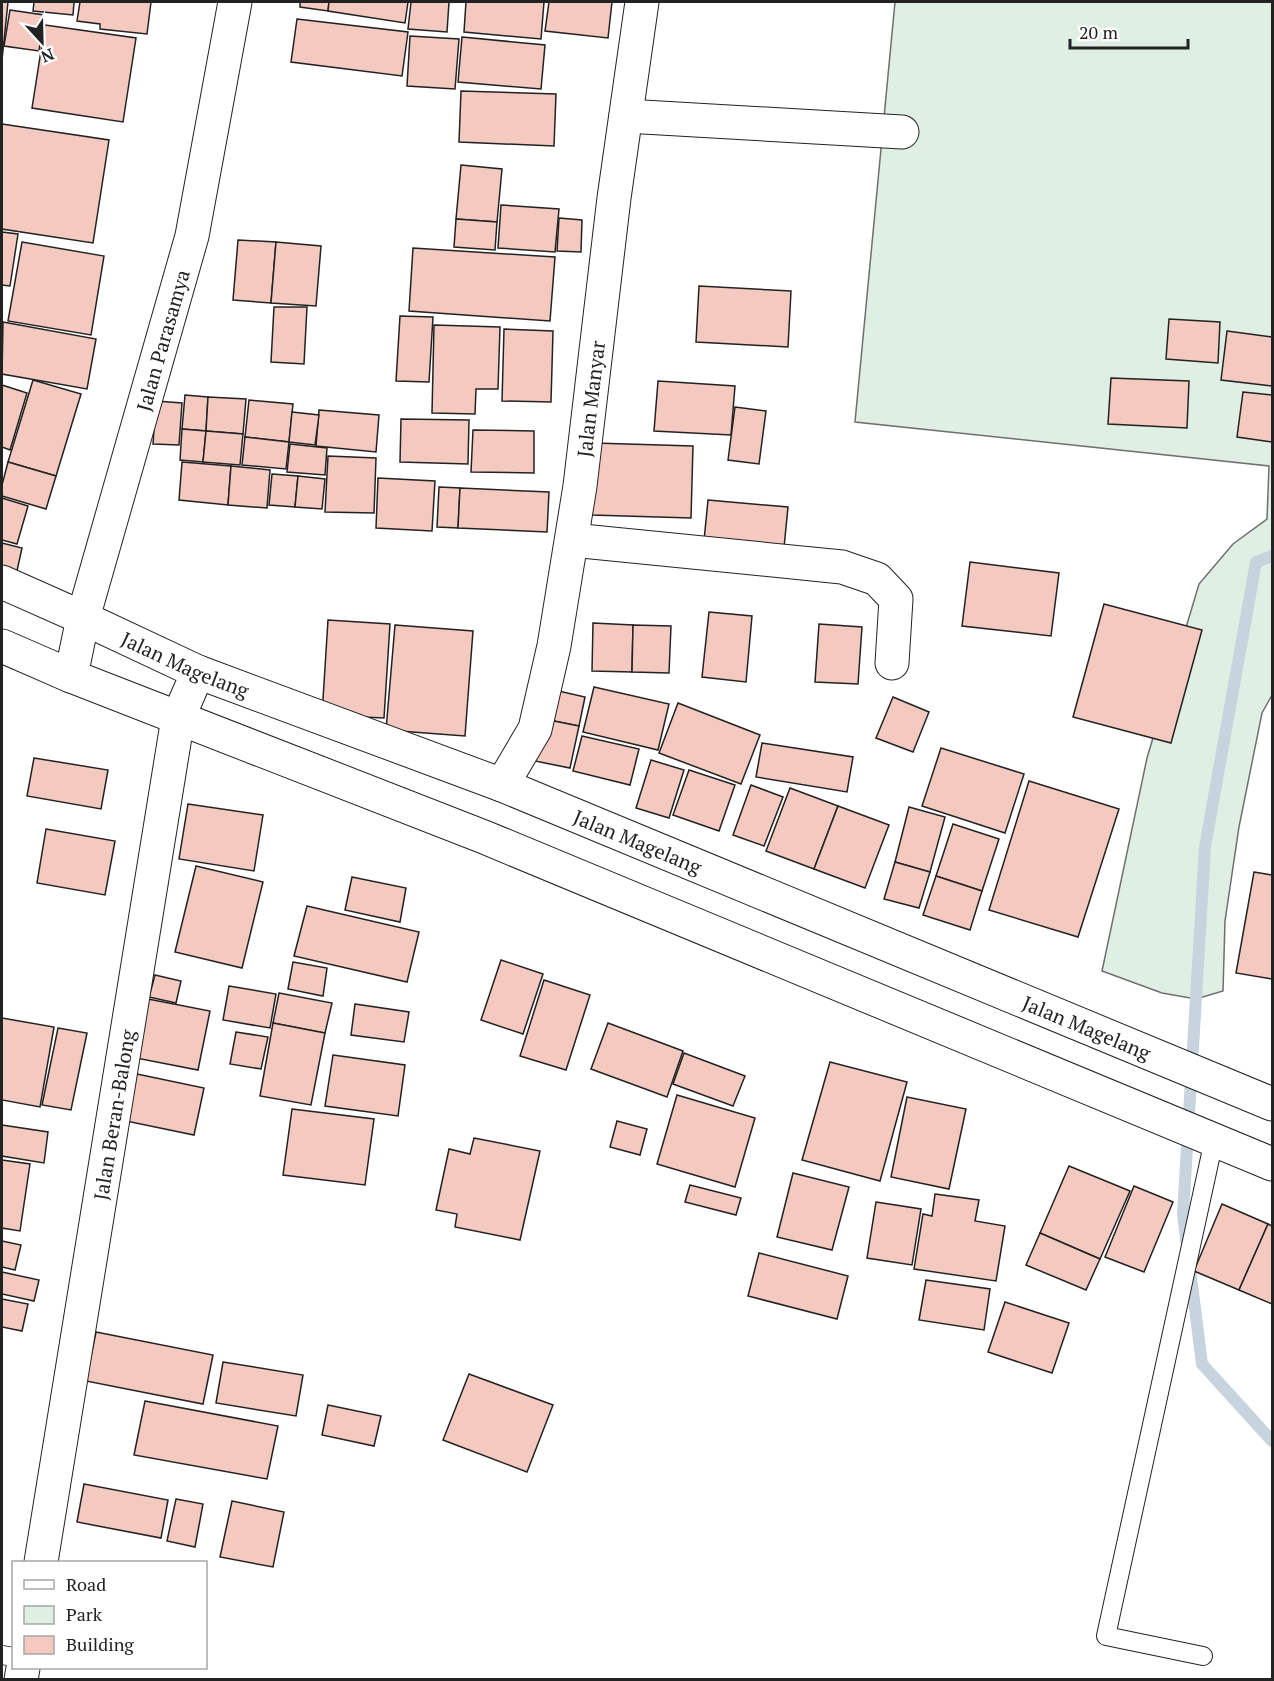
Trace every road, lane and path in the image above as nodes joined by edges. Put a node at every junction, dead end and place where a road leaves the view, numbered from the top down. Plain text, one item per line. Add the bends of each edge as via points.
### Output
1 (235, 2) edge
2 (642, 2) edge
3 (626, 116) junction
4 (902, 132) dead end
5 (572, 540) junction
6 (2, 582) edge
7 (83, 618) junction
8 (2, 646) edge
9 (892, 663) dead end
10 (198, 672) junction
11 (71, 676) junction
12 (178, 718) junction
13 (502, 785) junction
14 (1272, 1104) edge
15 (1214, 1140) junction
16 (1272, 1164) edge
17 (41, 1561) edge
18 (1203, 1656) dead end

1 - 7 main road, Jalan Parasamya via 192,236
2 - 3 main road, Jalan Manyar
3 - 4 main road
3 - 5 main road, Jalan Manyar
5 - 9 main road via 842,567 877,579 896,599
5 - 13 main road, Jalan Manyar via 535,729
6 - 7 main road, Jalan Magelang
7 - 10 main road, Jalan Magelang
7 - 11 main road, Jalan Parasamya
8 - 11 main road
10 - 12 main road, Jalan Beran-Balong
10 - 13 main road, Jalan Magelang
11 - 12 main road
12 - 15 main road via 484,837
12 - 17 main road, Jalan Beran-Balong
13 - 14 main road, Jalan Magelang
15 - 16 main road
15 - 18 lane via 1106,1635

